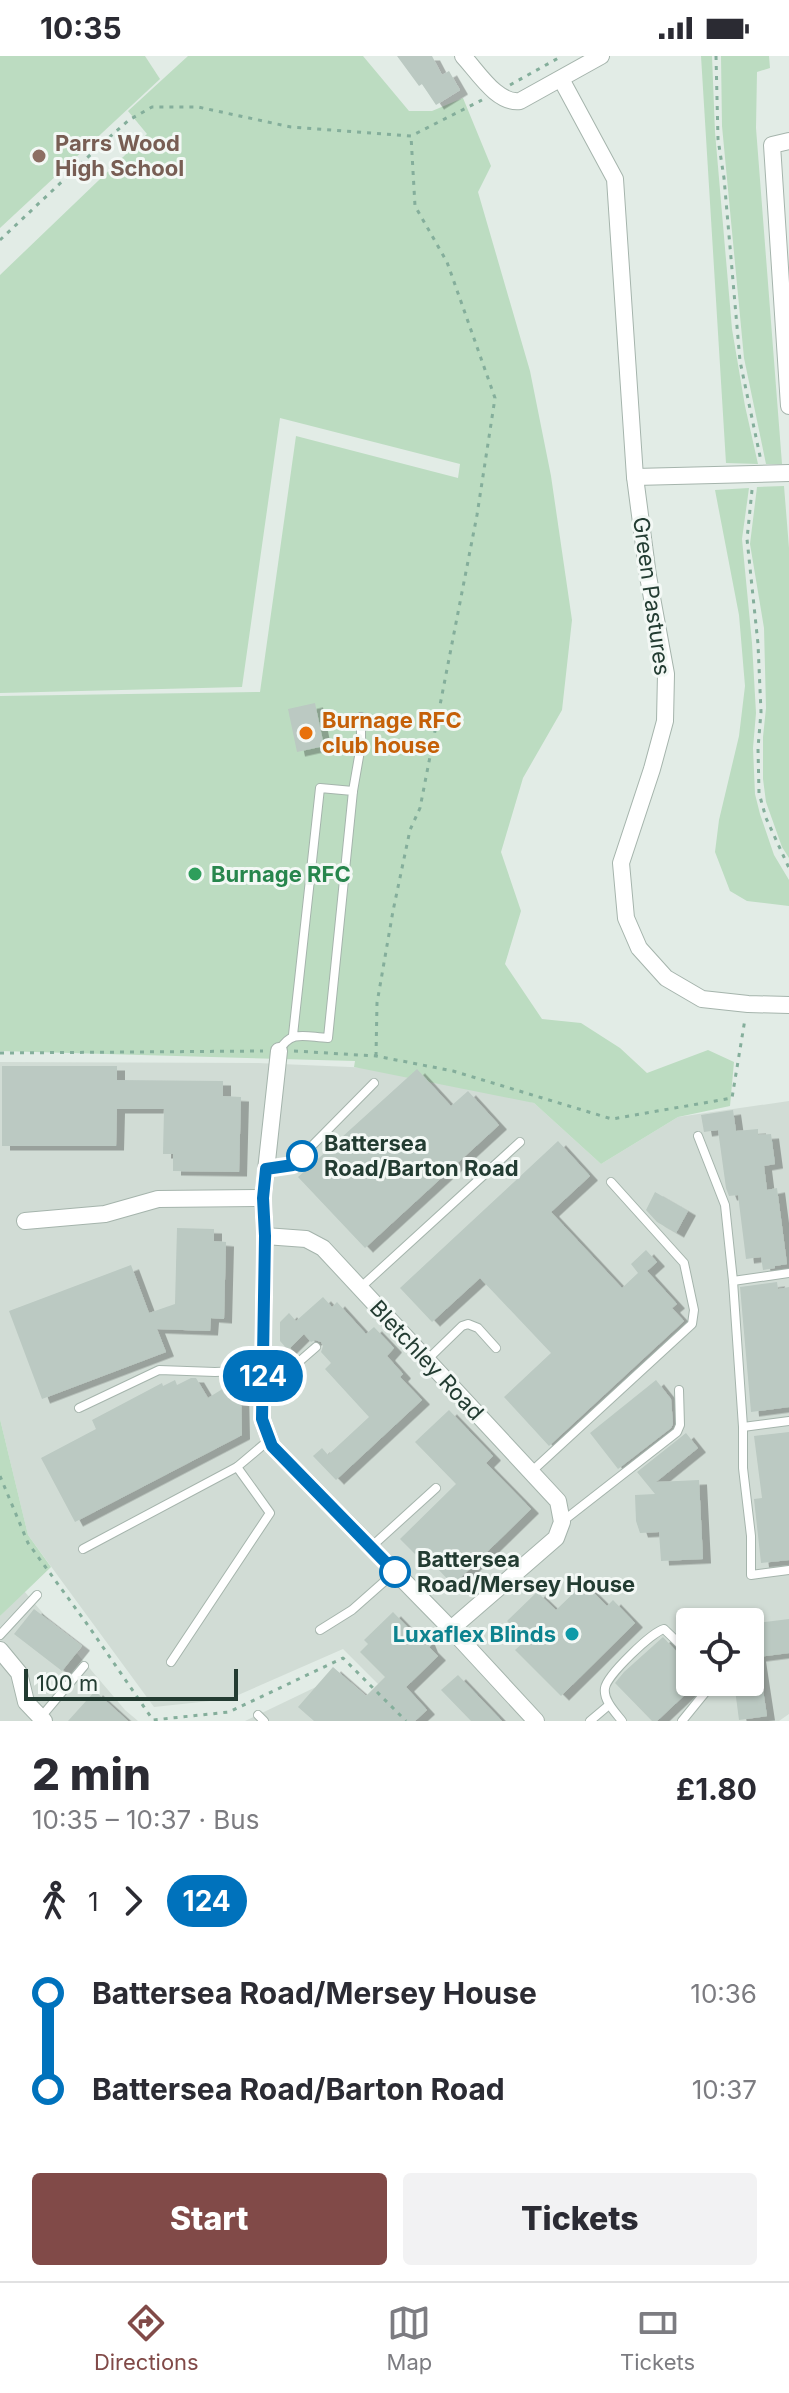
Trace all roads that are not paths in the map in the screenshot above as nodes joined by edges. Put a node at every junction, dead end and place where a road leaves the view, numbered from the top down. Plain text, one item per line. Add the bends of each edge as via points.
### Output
1 (463, 56) edge
2 (601, 56) edge
3 (561, 79) junction
4 (789, 141) edge
5 (789, 406) edge
6 (789, 473) edge
7 (635, 477) junction
8 (361, 717) dead end
9 (353, 791) junction
10 (789, 1005) edge
11 (293, 1035) junction
12 (279, 1051) joint
13 (374, 1083) dead end
14 (698, 1136) dead end
15 (520, 1142) dead end
16 (266, 1169) junction
17 (611, 1182) dead end
18 (263, 1198) junction
19 (25, 1221) dead end
20 (265, 1236) junction
21 (789, 1273) edge
22 (733, 1281) junction
23 (360, 1288) junction
24 (316, 1347) dead end
25 (496, 1348) dead end
26 (427, 1360) junction
27 (263, 1370) junction
28 (679, 1390) dead end
29 (262, 1394) junction
30 (79, 1408) dead end
31 (789, 1421) edge
32 (743, 1427) junction
33 (270, 1440) junction
34 (237, 1467) junction
35 (531, 1472) junction
36 (436, 1488) dead end
37 (562, 1522) junction
38 (371, 1547) junction
39 (83, 1549) dead end
40 (789, 1570) edge
41 (395, 1572) junction
42 (37, 1595) dead end
43 (451, 1629) junction
44 (320, 1630) dead end
45 (0, 1635) edge
46 (676, 1639) edge
47 (0, 1650) edge
48 (171, 1662) dead end
49 (84, 1666) dead end
50 (702, 1696) edge
51 (609, 1705) junction
52 (42, 1720) edge
53 (536, 1721) edge
54 (590, 1721) edge
55 (622, 1721) edge
56 (682, 1721) edge

1 - 3 street via 507,100 520,101
2 - 3 street
3 - 7 street, Green Pastures via 615,179
4 - 5 street via 772,145
6 - 7 street
7 - 10 street, Green Pastures via 666,674 665,721 621,863 626,918 639,948 666,978 702,999
8 - 9 lane
9 - 11 lane via 320,788
9 - 11 lane via 328,1038
11 - 12 lane
12 - 16 street
13 - 16 lane via 293,1165
14 - 22 lane via 725,1205
15 - 23 lane
16 - 18 street
17 - 35 lane via 684,1263 692,1324
18 - 19 street via 158,1199 105,1214
18 - 20 street
20 - 23 street, Bletchley Road via 306,1239 323,1248
20 - 27 street
21 - 22 lane
22 - 32 lane
23 - 26 street, Bletchley Road
24 - 29 lane
25 - 26 lane via 468,1324
26 - 35 street, Bletchley Road
27 - 29 street
27 - 30 lane via 159,1370
28 - 37 lane via 677,1432
29 - 33 street via 262,1419
31 - 32 lane
32 - 40 lane via 751,1575
33 - 34 lane
33 - 38 street
34 - 39 lane
34 - 48 lane via 270,1513
35 - 37 street, Bletchley Road via 558,1501
36 - 38 lane
37 - 43 street via 556,1538
38 - 41 street
41 - 43 street
41 - 44 lane
42 - 45 lane
43 - 53 street
46 - 51 lane via 664,1629 645,1641 607,1681
47 - 52 street via 19,1673 26,1702
49 - 52 lane
50 - 56 lane
51 - 54 lane
51 - 55 lane

